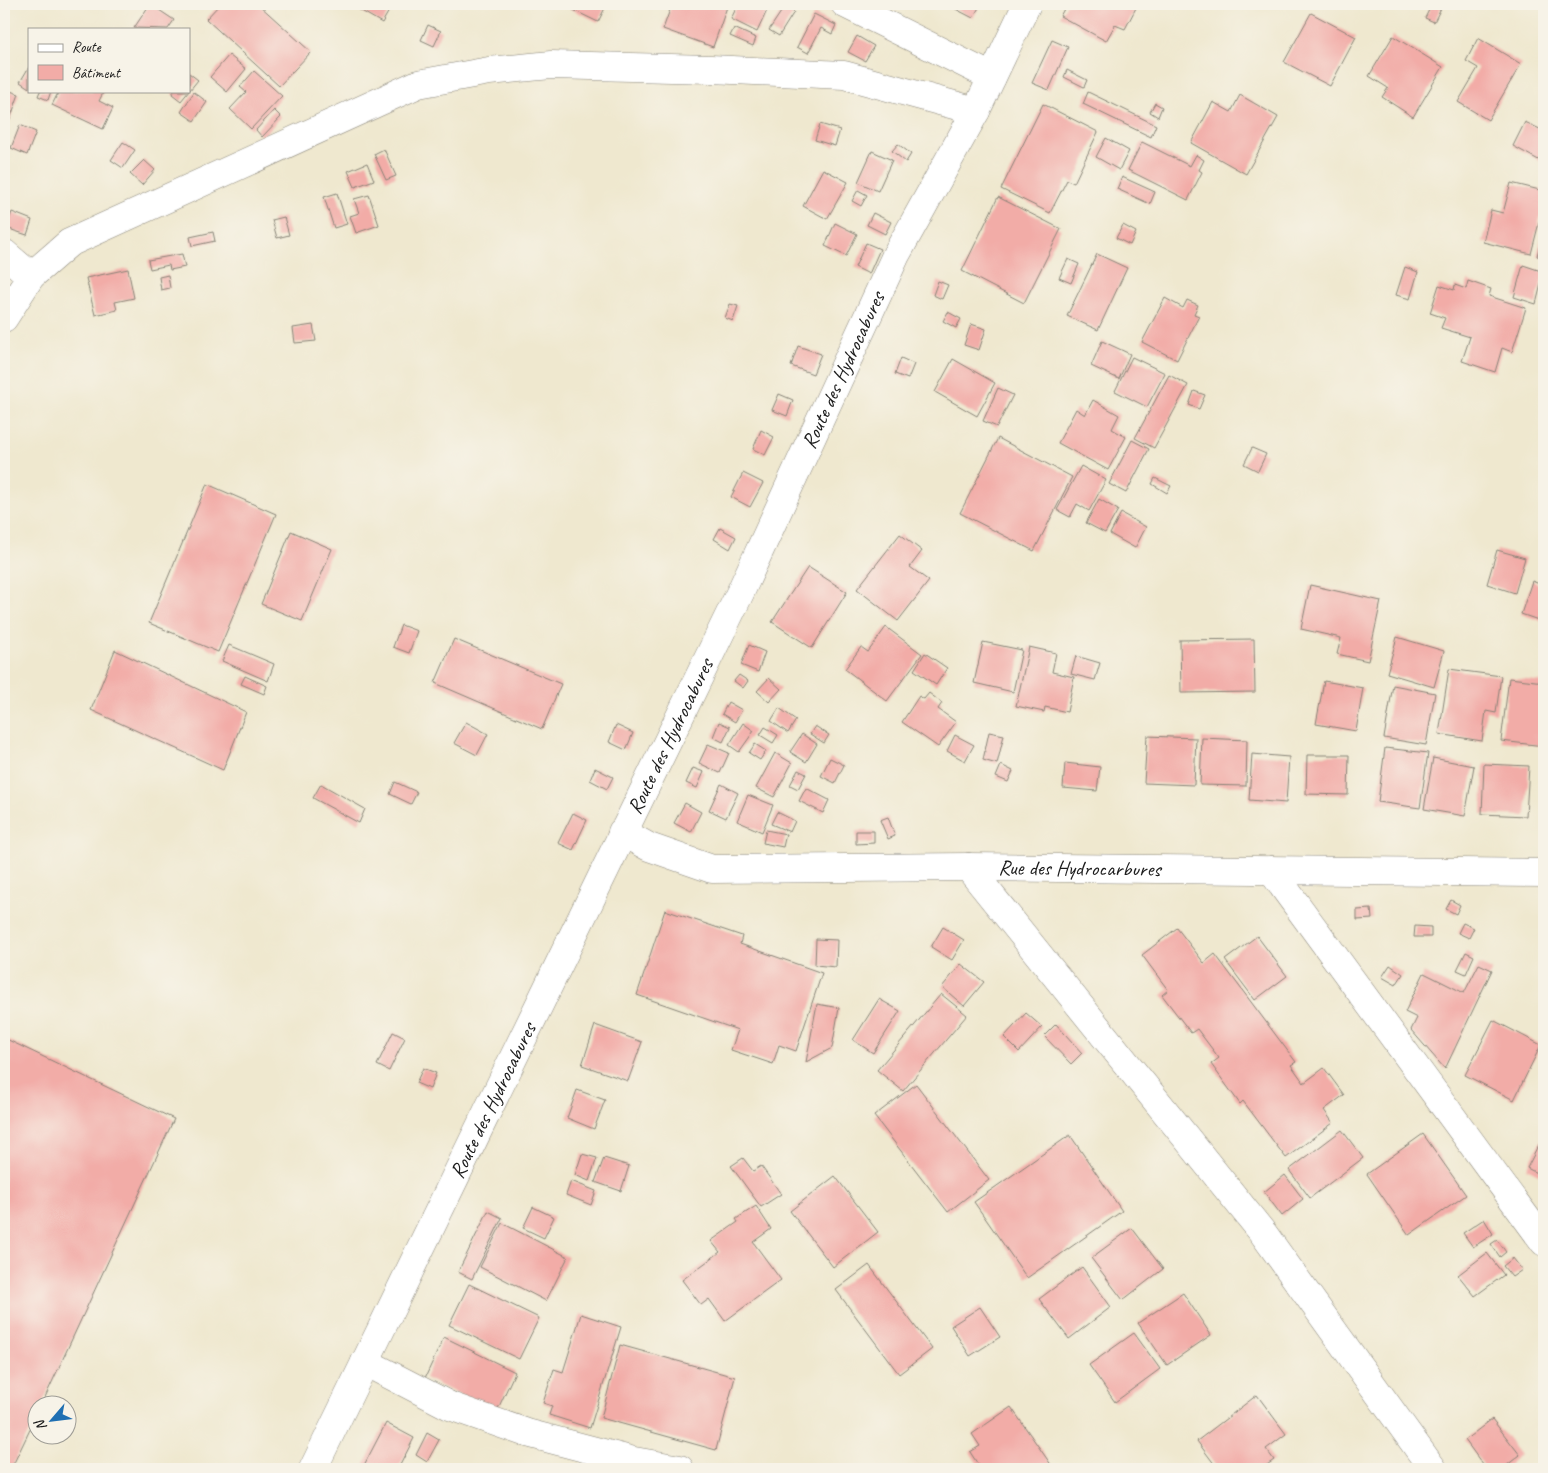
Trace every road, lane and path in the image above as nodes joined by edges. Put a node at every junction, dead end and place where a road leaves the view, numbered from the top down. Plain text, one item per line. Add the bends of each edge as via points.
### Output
1 (845, 4) edge
2 (1027, 4) edge
3 (992, 77) junction
4 (976, 111) junction
5 (4, 253) edge
6 (31, 276) junction
7 (4, 318) edge
8 (622, 832) junction
9 (968, 866) junction
10 (1270, 870) junction
11 (1544, 873) edge
12 (1544, 1242) edge
13 (365, 1362) junction
14 (313, 1469) edge
15 (680, 1469) edge
16 (1433, 1469) edge

1 - 3 street
2 - 3 street, Route des Hydrocabures
3 - 4 street, Route des Hydrocabures
4 - 6 street via 844,75 551,65 479,73 418,84 69,243
4 - 8 street, Route des Hydrocabures via 896,255 740,593
5 - 6 street
6 - 7 street
8 - 9 street, Rue des Hydrocarbures via 649,847 712,869
8 - 13 street, Route des Hydrocabures
9 - 10 street, Rue des Hydrocarbures
9 - 16 street via 1263,1233
10 - 11 street, Rue des Hydrocarbures
10 - 12 street
13 - 14 street, Route des Hydrocabures
13 - 15 street via 450,1406 527,1433 634,1461

